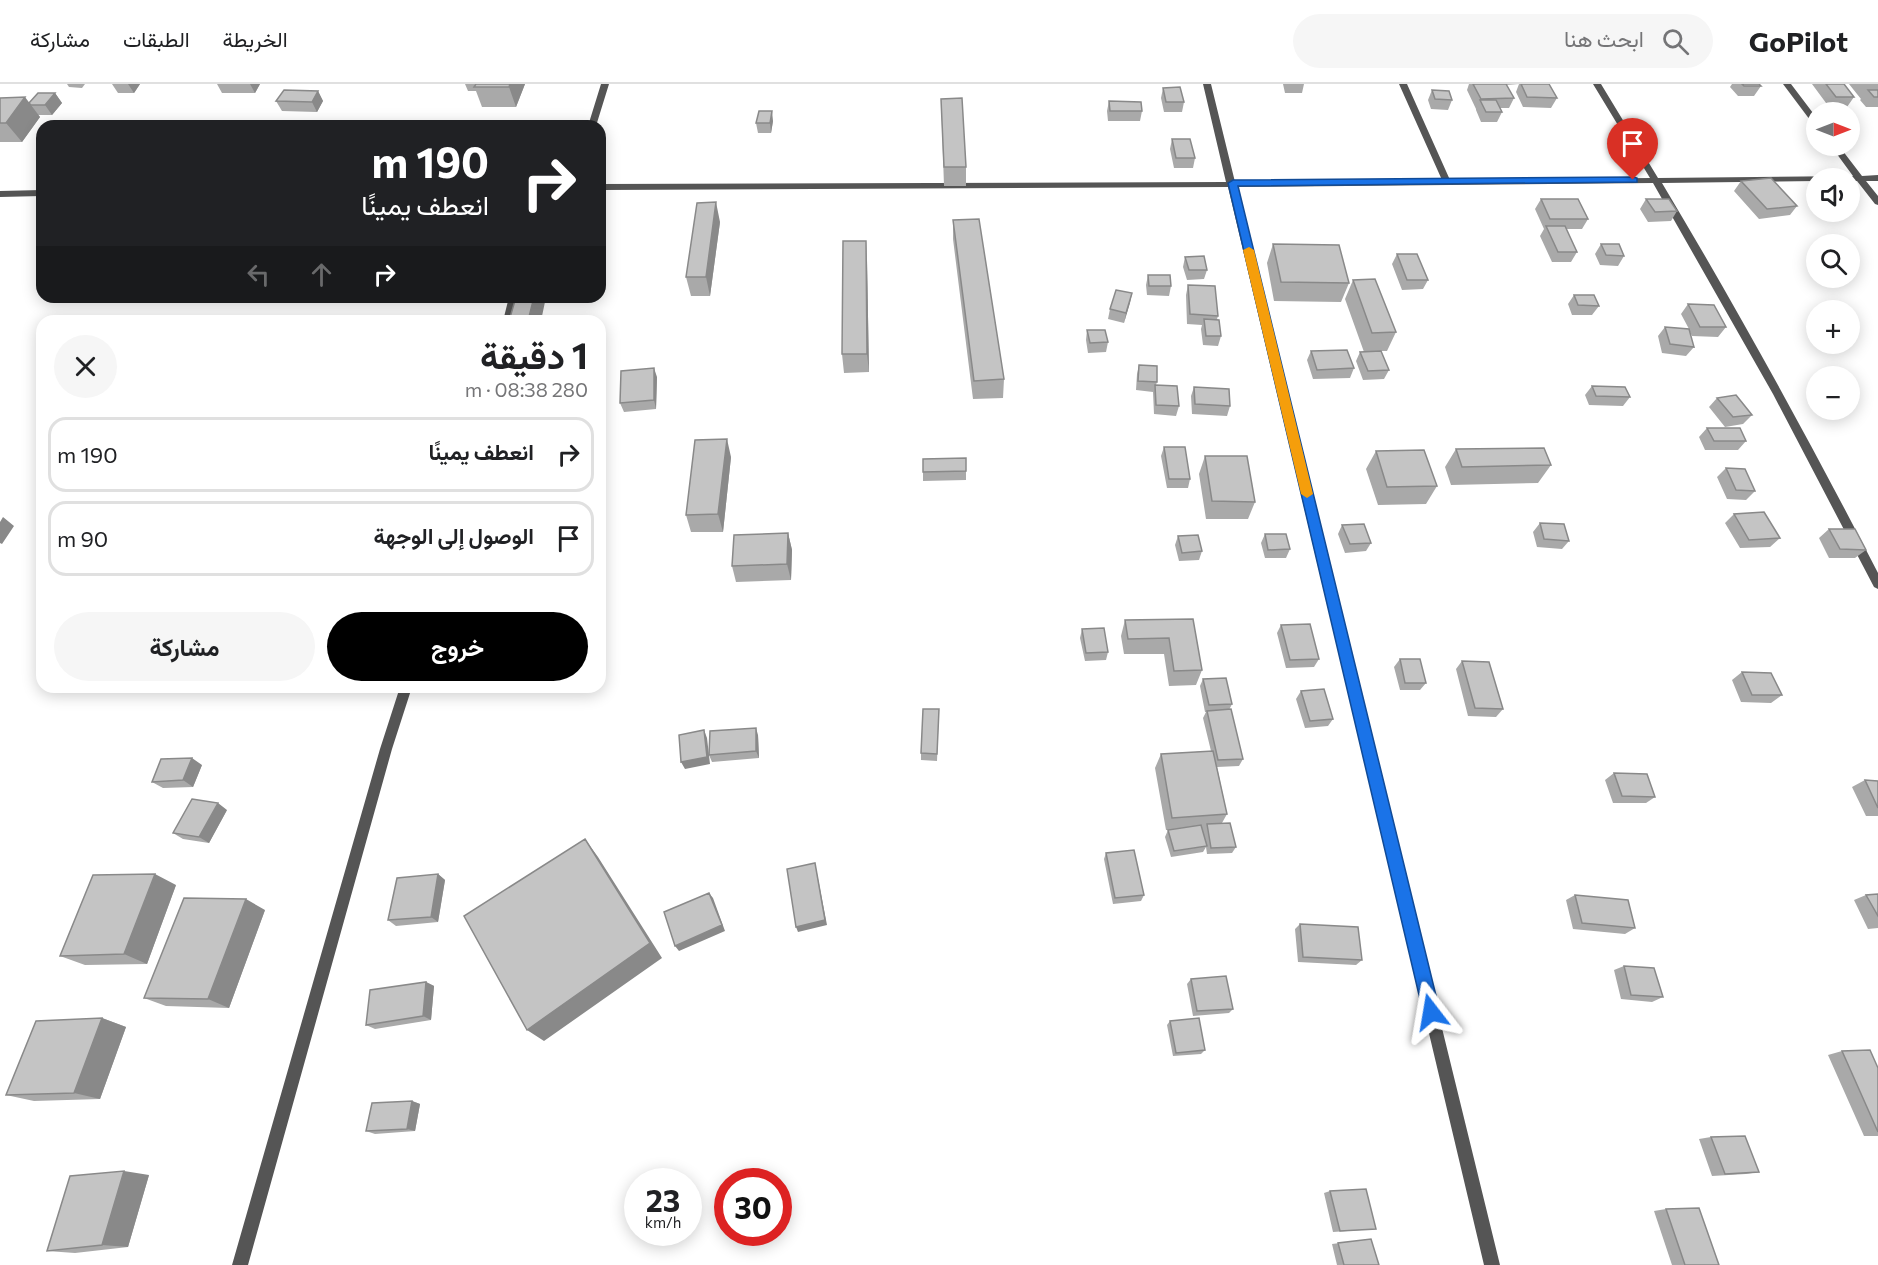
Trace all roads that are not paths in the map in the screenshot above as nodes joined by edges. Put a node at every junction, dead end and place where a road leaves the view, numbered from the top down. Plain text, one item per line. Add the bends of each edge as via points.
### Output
1 (605, 84) edge
2 (1207, 84) edge
3 (1403, 84) edge
4 (1597, 84) edge
5 (1787, 84) edge
6 (1806, 109) edge
7 (594, 120) edge
8 (1843, 156) edge
9 (1852, 168) edge
10 (1860, 178) joint
11 (1878, 178) edge
12 (1806, 179) edge
13 (1657, 180) junction
14 (1447, 182) junction
15 (1233, 183) junction
16 (606, 188) edge
17 (36, 193) edge
18 (0, 194) edge
19 (1878, 202) edge
20 (1878, 584) edge
21 (404, 693) edge
22 (240, 1265) edge
23 (1492, 1265) edge

1 - 7 street
2 - 15 street
3 - 14 street
4 - 13 street
5 - 6 street
8 - 9 street
10 - 11 street
10 - 19 street
12 - 13 street
13 - 14 street
13 - 20 street via 1814,460
14 - 15 street
15 - 16 street
15 - 23 street
17 - 18 street
21 - 22 street

